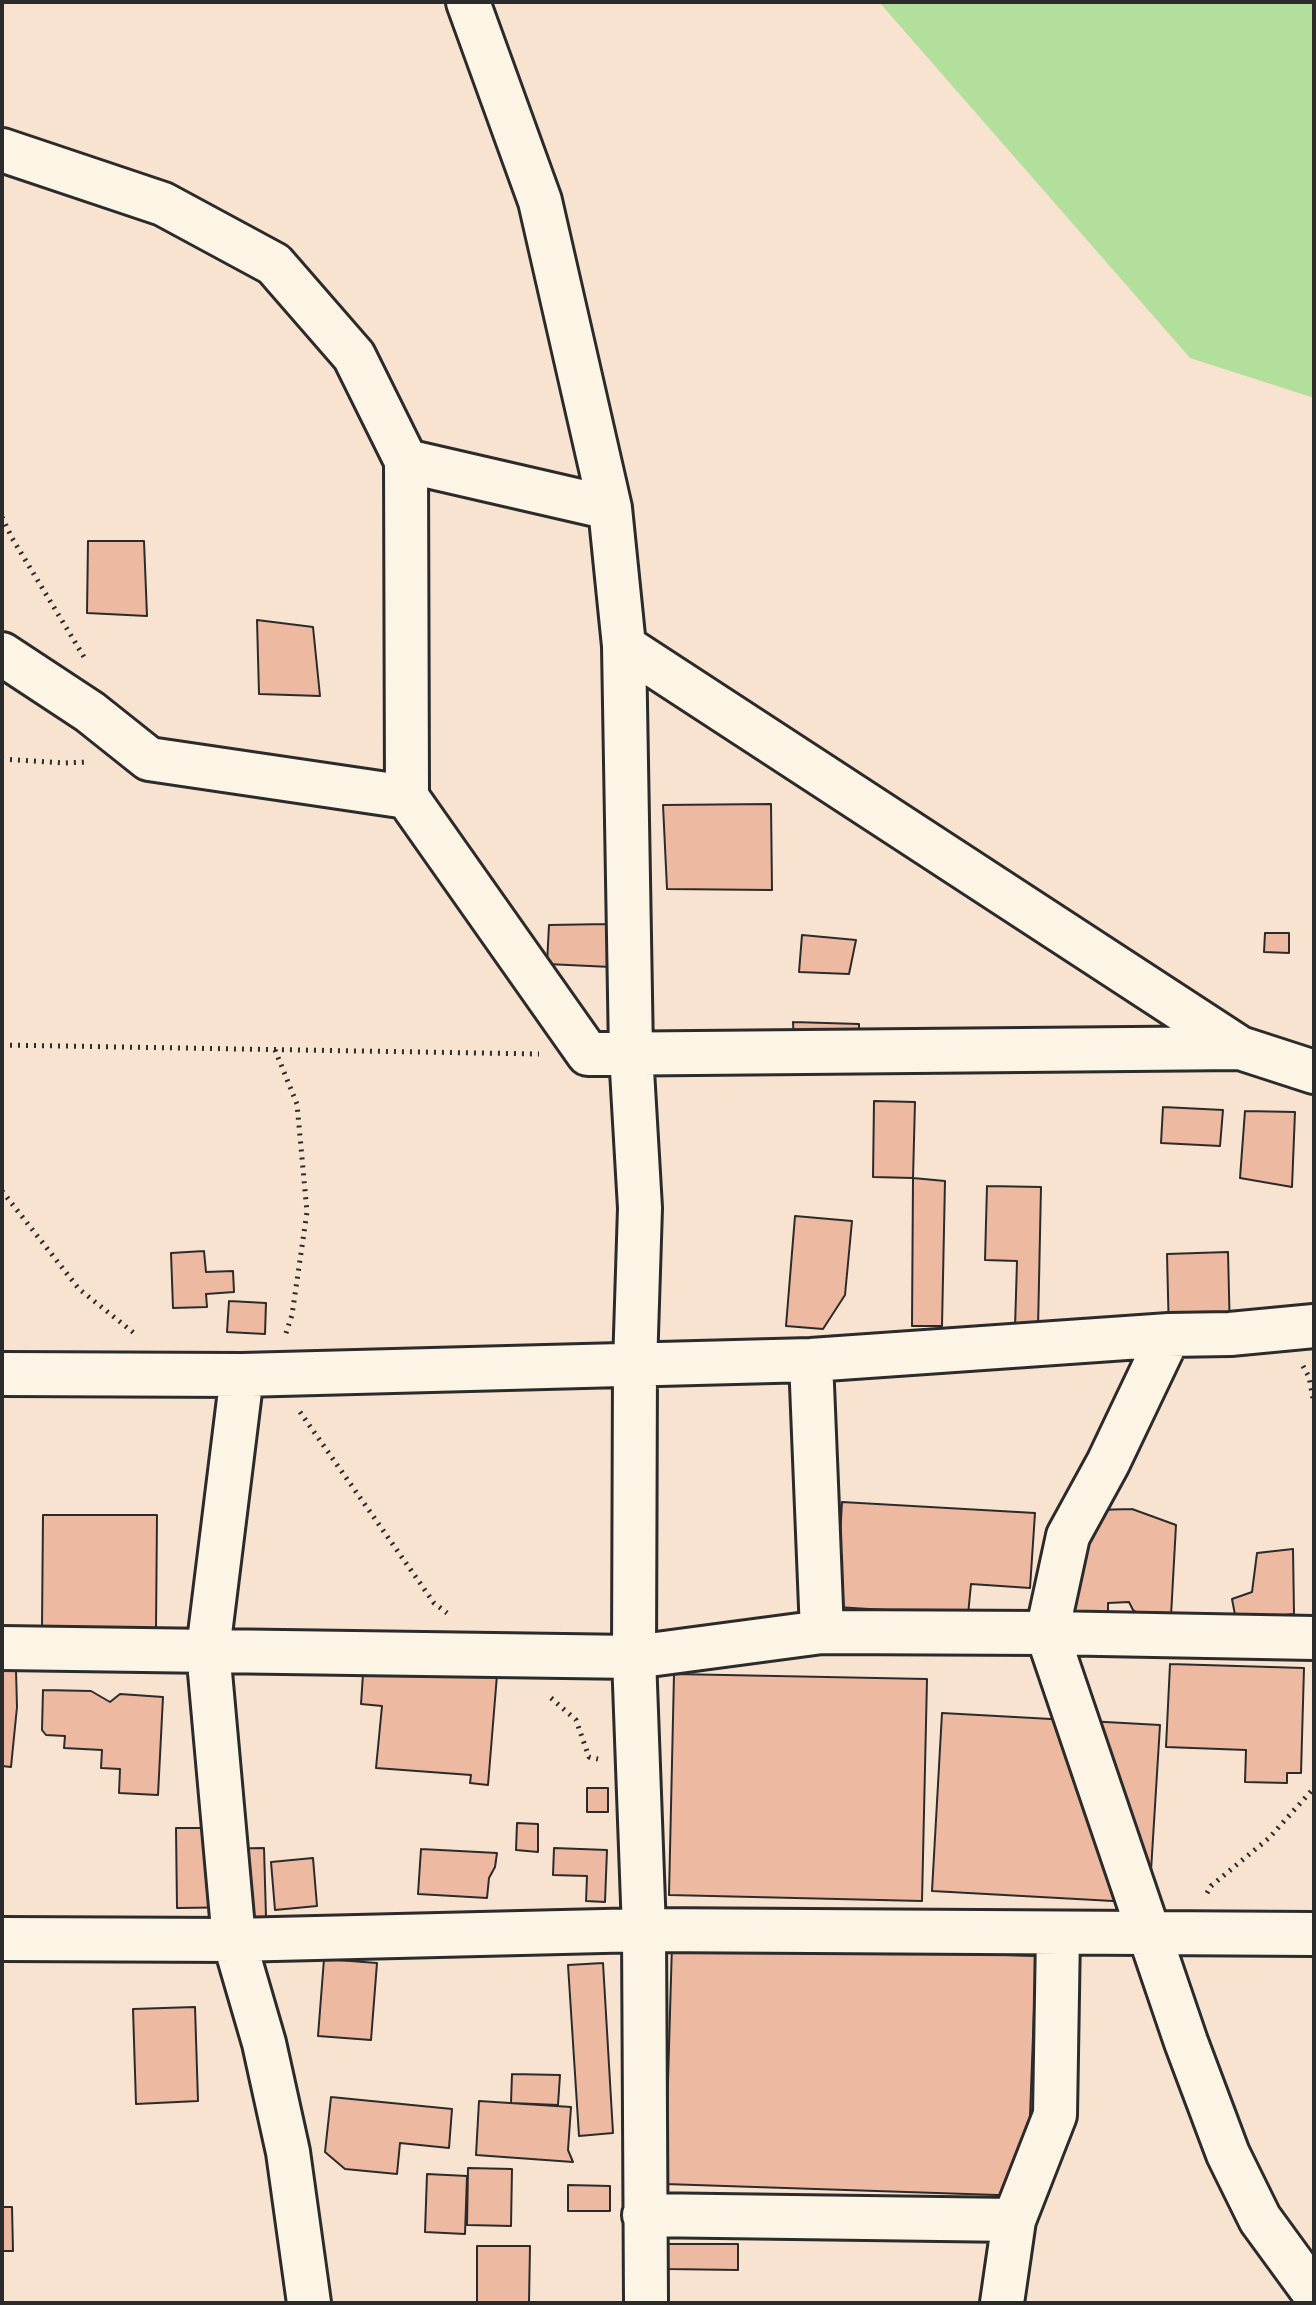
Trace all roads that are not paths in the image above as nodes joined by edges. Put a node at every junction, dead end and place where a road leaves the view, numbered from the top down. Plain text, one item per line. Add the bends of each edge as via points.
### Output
1 (468, 2) edge
2 (2, 150) edge
3 (406, 461) junction
4 (610, 508) junction
5 (624, 646) junction
6 (2, 654) edge
7 (407, 797) junction
8 (1240, 1048) junction
9 (631, 1053) junction
10 (1314, 1072) edge
11 (1314, 1326) edge
12 (1169, 1335) junction
13 (811, 1360) junction
14 (635, 1366) junction
15 (2, 1374) edge
16 (258, 1374) junction
17 (822, 1632) junction
18 (1047, 1633) junction
19 (1314, 1638) edge
20 (2, 1648) edge
21 (208, 1650) junction
22 (634, 1657) junction
23 (644, 1930) junction
24 (1166, 1932) junction
25 (1058, 1934) junction
26 (1314, 1934) edge
27 (2, 1939) edge
28 (234, 1940) junction
29 (644, 2215) junction
30 (1014, 2220) junction
31 (1314, 2293) edge
32 (309, 2303) edge
33 (646, 2303) edge
34 (1002, 2303) edge

1 - 4 street via 540,201
2 - 3 street via 163,204 274,264 354,356
3 - 4 street
3 - 7 street
4 - 5 street
5 - 8 street
5 - 9 street
6 - 7 street via 149,759
7 - 9 street via 588,1054
8 - 9 street
8 - 10 street
9 - 14 street via 640,1208
11 - 12 street
12 - 13 street
12 - 18 street via 1068,1536
13 - 14 street
13 - 17 street
14 - 16 street
14 - 22 street
15 - 16 street
16 - 21 street
17 - 18 street
17 - 22 street
18 - 19 street
18 - 24 street
20 - 21 street
21 - 22 street
21 - 28 street
22 - 23 street
23 - 25 street
23 - 28 street
23 - 29 street
24 - 25 street
24 - 26 street
24 - 31 street via 1186,2042 1228,2154 1260,2219
25 - 30 street via 1055,2115
27 - 28 street
28 - 32 street via 288,2152
29 - 30 street
29 - 33 street
30 - 34 street

